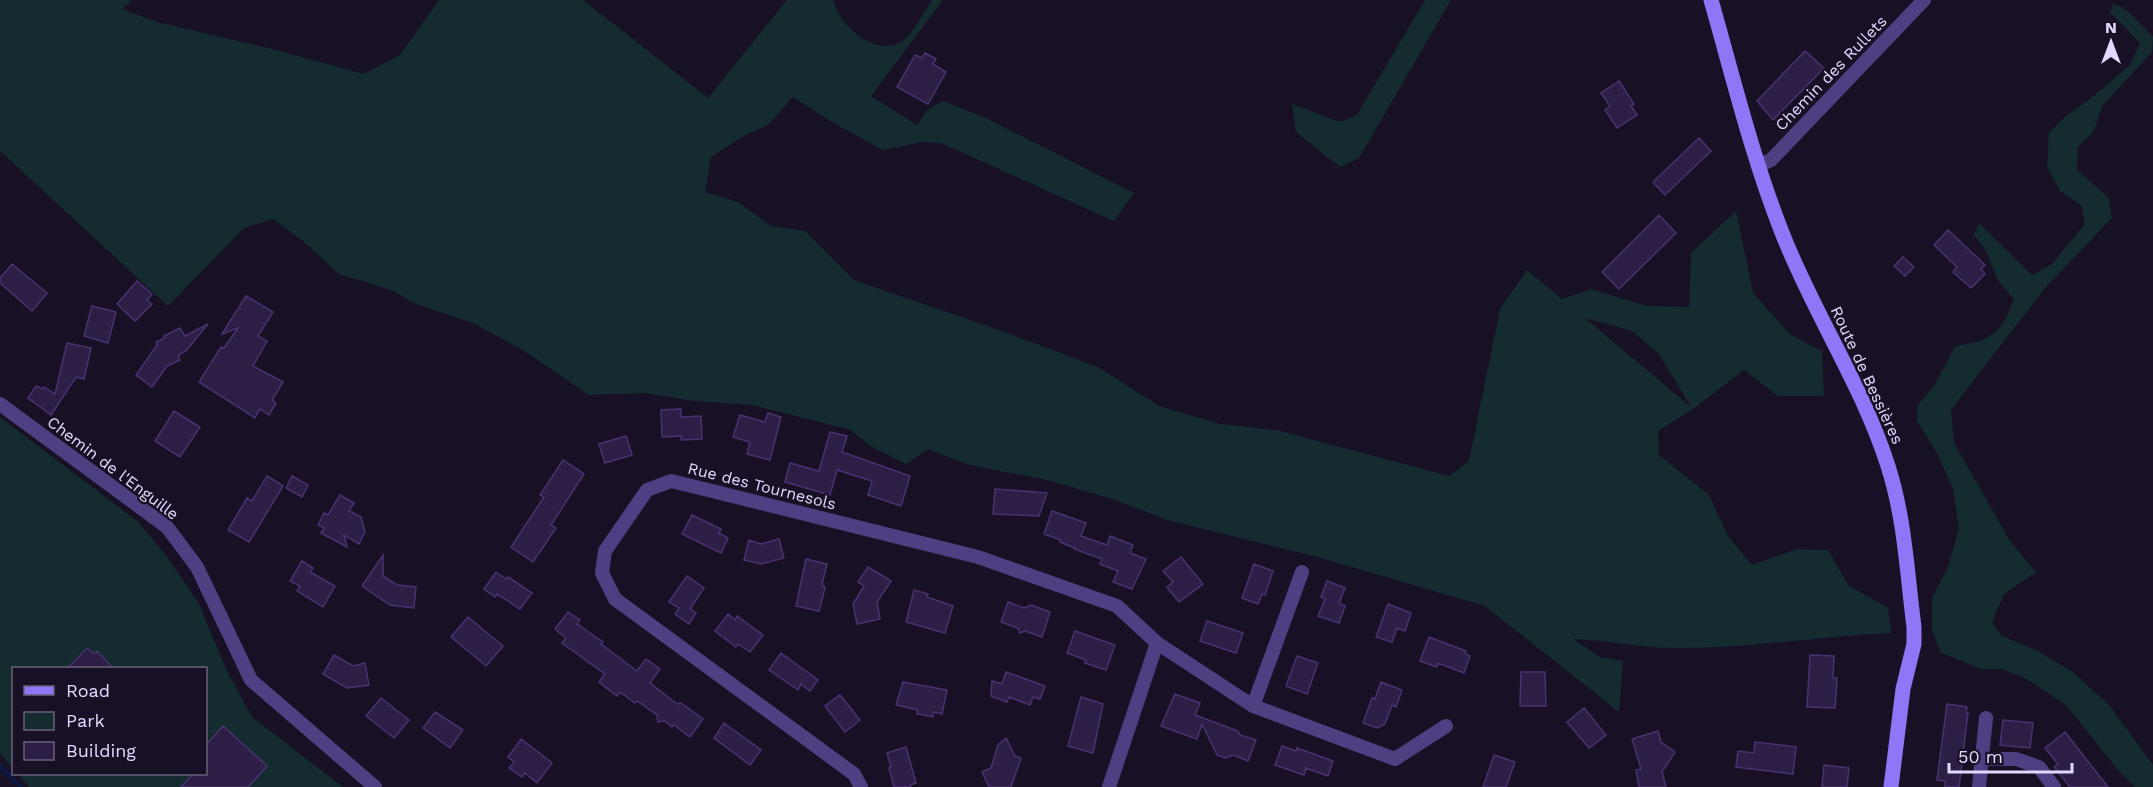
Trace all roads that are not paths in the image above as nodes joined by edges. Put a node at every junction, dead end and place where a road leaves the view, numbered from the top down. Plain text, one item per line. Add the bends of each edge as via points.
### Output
1 (1711, 0) edge
2 (1924, 0) edge
3 (1759, 165) junction
4 (0, 404) edge
5 (1302, 572) dead end
6 (1157, 643) junction
7 (1253, 706) junction
8 (1986, 718) dead end
9 (1446, 726) dead end
10 (1982, 759) junction
11 (375, 787) edge
12 (861, 787) edge
13 (1109, 787) edge
14 (1891, 787) edge
15 (1978, 787) edge
16 (2054, 787) edge

1 - 3 main road, Route de Bessières
2 - 3 street, Chemin des Rullets via 1771,160
3 - 14 main road, Route de Bessières via 1797,268 1874,429 1900,511 1914,644 1903,689
4 - 11 street, Chemin de l'Enguille via 167,527 197,567 251,680
5 - 7 street
6 - 7 street, Rue des Tournesols
6 - 12 street, Rue des Tournesols via 1117,606 978,557 671,481 647,490 605,551 602,573 615,599 854,774
6 - 13 street
7 - 9 street, Rue des Tournesols via 1395,759
8 - 10 street
10 - 15 street
10 - 16 street via 2016,759 2039,767

